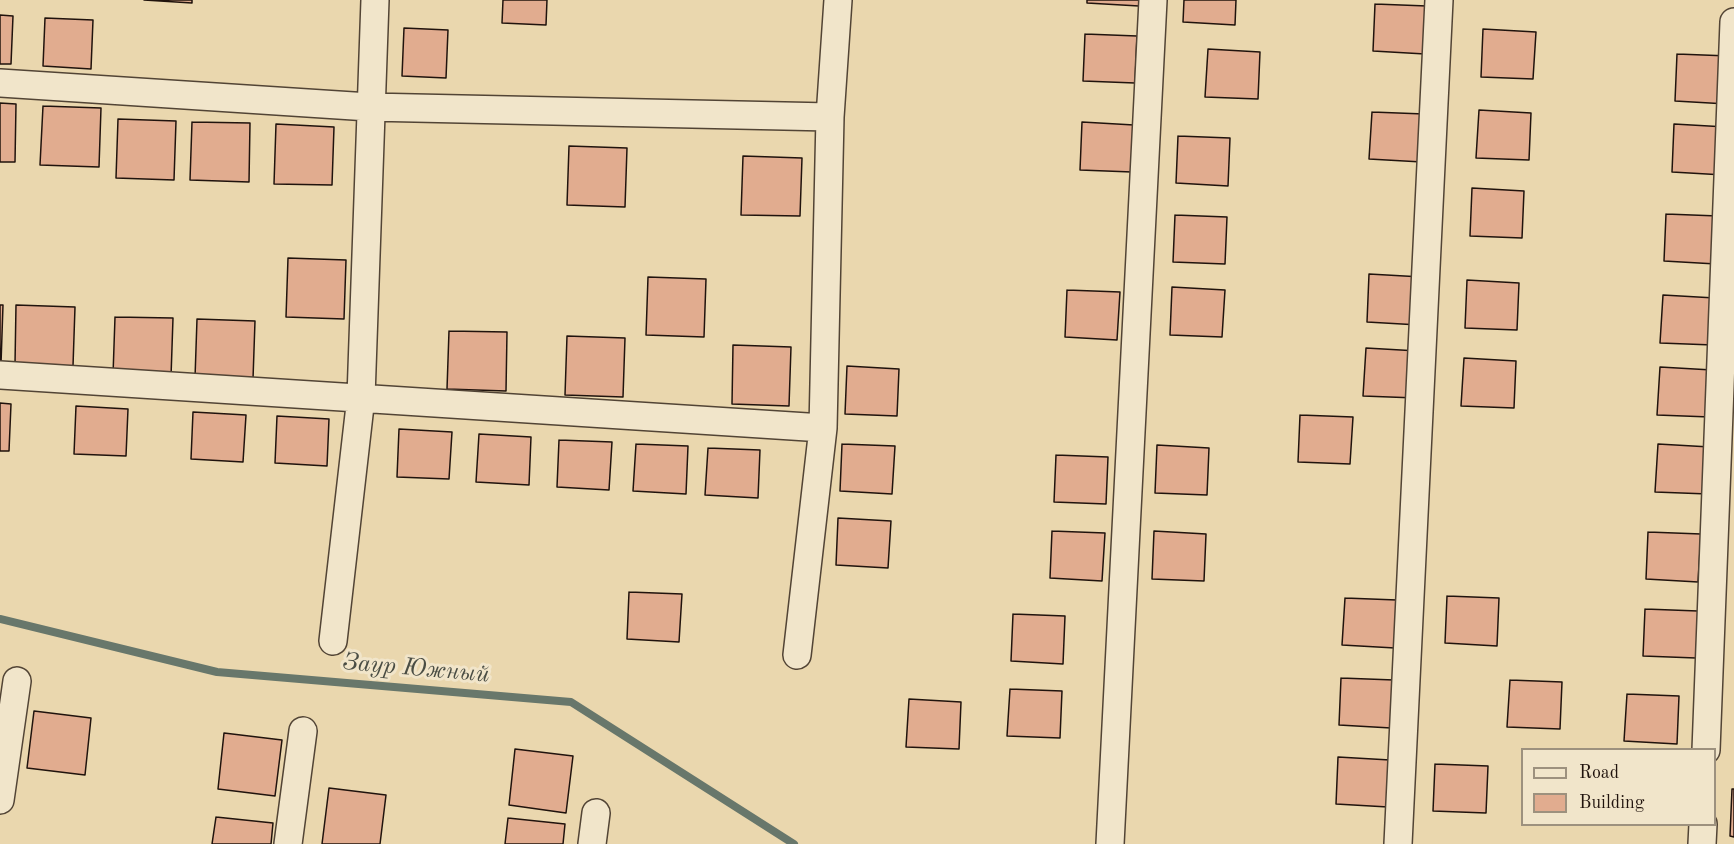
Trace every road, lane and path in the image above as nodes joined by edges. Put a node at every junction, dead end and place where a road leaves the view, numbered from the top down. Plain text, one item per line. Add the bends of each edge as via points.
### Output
1 (375, 0) edge
2 (838, 0) edge
3 (1153, 0) edge
4 (1439, 0) edge
5 (1734, 22) edge
6 (0, 83) edge
7 (369, 107) junction
8 (830, 117) junction
9 (0, 375) edge
10 (361, 397) junction
11 (823, 428) junction
12 (333, 641) dead end
13 (798, 655) dead end
14 (17, 681) dead end
15 (303, 731) dead end
16 (1706, 748) edge
17 (0, 800) edge
18 (596, 813) dead end
19 (1703, 826) edge
20 (288, 844) edge
21 (592, 844) edge
22 (1110, 844) edge
23 (1398, 844) edge
24 (1702, 844) edge

1 - 7 street
2 - 8 street
3 - 22 street
4 - 23 street
5 - 16 street
6 - 7 street
7 - 8 street
7 - 10 street
8 - 11 street
9 - 10 street
10 - 11 street
10 - 12 street
11 - 13 street
14 - 17 street
15 - 20 street
18 - 21 street
19 - 24 street

